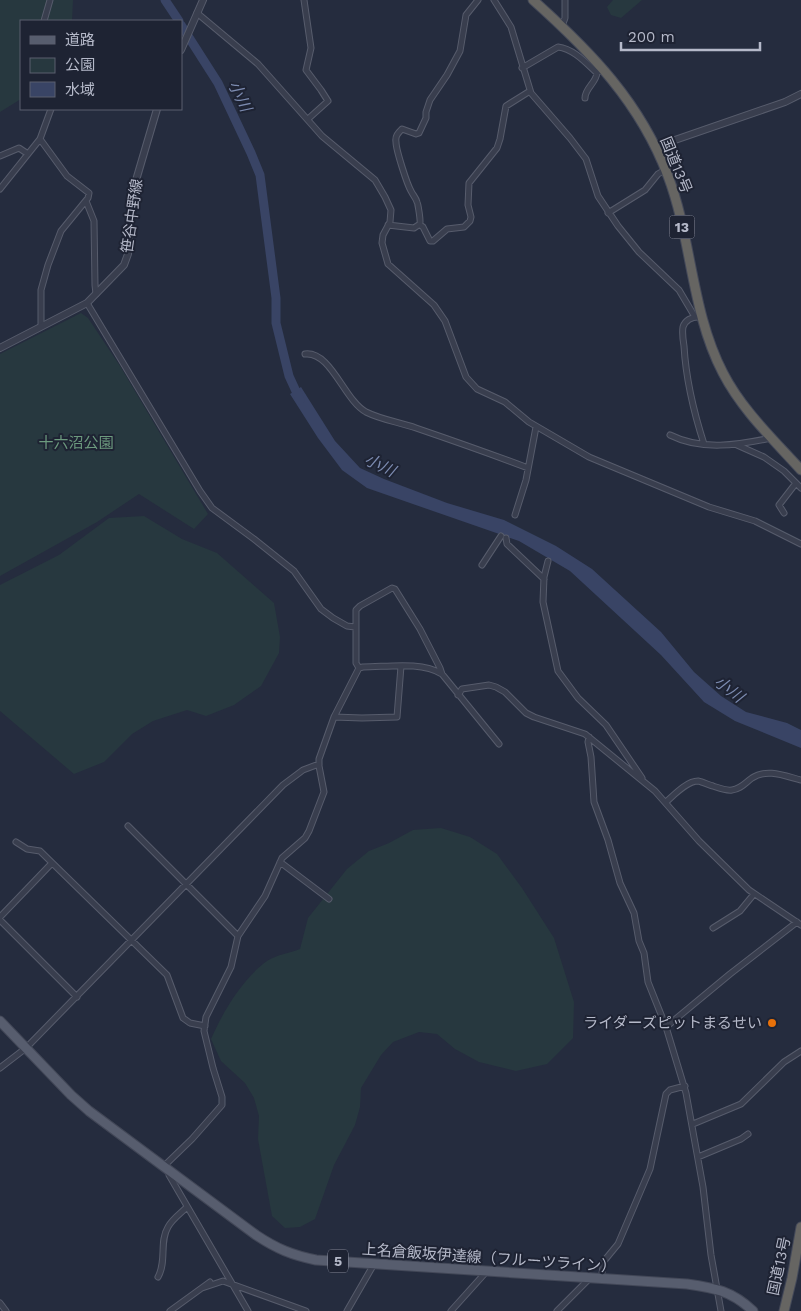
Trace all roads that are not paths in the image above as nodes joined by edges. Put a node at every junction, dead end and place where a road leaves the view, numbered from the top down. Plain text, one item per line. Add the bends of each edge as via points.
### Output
1 (50, 0) edge
2 (203, 0) edge
3 (304, 0) edge
4 (478, 0) edge
5 (494, 0) edge
6 (534, 0) edge
7 (564, 0) edge
8 (197, 12) junction
9 (44, 20) edge
10 (562, 26) junction
11 (182, 48) edge
12 (522, 68) junction
13 (600, 70) junction
14 (530, 91) junction
15 (801, 94) edge
16 (585, 98) dead end
17 (51, 110) edge
18 (157, 110) edge
19 (308, 119) junction
20 (40, 139) junction
21 (656, 149) junction
22 (28, 154) junction
23 (0, 156) edge
24 (666, 170) junction
25 (0, 190) edge
26 (86, 200) junction
27 (608, 213) junction
28 (388, 225) junction
29 (420, 225) junction
30 (96, 294) junction
31 (87, 302) junction
32 (699, 317) junction
33 (40, 326) junction
34 (0, 348) edge
35 (305, 354) dead end
36 (536, 427) junction
37 (670, 435) dead end
38 (771, 438) junction
39 (704, 444) junction
40 (736, 444) junction
41 (528, 468) junction
42 (801, 470) edge
43 (796, 483) junction
44 (801, 488) edge
45 (784, 513) dead end
46 (515, 515) dead end
47 (801, 544) edge
48 (548, 561) dead end
49 (482, 565) dead end
50 (544, 579) junction
51 (355, 628) junction
52 (401, 666) junction
53 (359, 668) junction
54 (442, 674) junction
55 (458, 695) junction
56 (334, 717) junction
57 (589, 737) junction
58 (498, 744) dead end
59 (319, 764) junction
60 (801, 780) edge
61 (643, 781) junction
62 (666, 802) junction
63 (128, 826) dead end
64 (16, 842) dead end
65 (280, 862) junction
66 (52, 863) junction
67 (186, 885) junction
68 (754, 894) junction
69 (329, 899) dead end
70 (0, 919) edge
71 (799, 923) edge
72 (713, 928) dead end
73 (238, 936) junction
74 (132, 940) junction
75 (77, 996) junction
76 (0, 1021) edge
77 (204, 1026) junction
78 (666, 1027) junction
79 (26, 1048) junction
80 (801, 1051) edge
81 (0, 1068) edge
82 (685, 1086) junction
83 (693, 1124) junction
84 (748, 1134) dead end
85 (698, 1157) junction
86 (166, 1169) junction
87 (187, 1207) junction
88 (801, 1227) edge
89 (374, 1264) junction
90 (487, 1271) junction
91 (158, 1277) dead end
92 (590, 1278) junction
93 (600, 1279) junction
94 (210, 1282) dead end
95 (233, 1284) junction
96 (202, 1288) junction
97 (718, 1289) junction
98 (0, 1303) edge
99 (6, 1311) edge
100 (170, 1311) edge
101 (248, 1311) edge
102 (306, 1311) edge
103 (347, 1311) edge
104 (451, 1311) edge
105 (557, 1311) edge
106 (721, 1311) edge
107 (753, 1311) edge
108 (784, 1311) edge

1 - 9 street
2 - 8 street
3 - 19 street via 312,48 306,70 328,101
4 - 29 street via 466,15 460,51 430,100 419,133 402,129 396,136 407,180 418,203
5 - 12 street via 511,27
6 - 10 highway, 国道13号 / 13
7 - 10 street
8 - 11 street
8 - 19 street via 258,64
10 - 13 highway, 国道13号 / 13 via 586,48
12 - 13 street via 558,48 565,48
12 - 14 street
13 - 16 street
13 - 21 highway, 国道13号 / 13 via 626,98
14 - 27 street via 586,159 598,196
14 - 29 street via 506,106 497,148 470,181 470,222 447,229 434,241 430,241
15 - 21 street
17 - 20 street
18 - 30 street, 笹谷中野線 via 132,196 127,260
19 - 28 street via 329,143 379,185 390,210
20 - 22 street
20 - 26 street via 67,176 88,191
21 - 24 highway, 国道13号 / 13
22 - 23 street via 19,148
22 - 25 street
24 - 27 street via 645,190
24 - 32 highway, 国道13号 / 13 via 676,199
26 - 30 street via 94,221
26 - 33 street via 61,231 48,265 41,290
27 - 32 street via 628,239 679,290
28 - 29 street via 414,228
28 - 36 street via 382,243 388,264 434,305 445,321 466,377 478,389 505,402
30 - 31 street, 笹谷中野線
31 - 33 street, 笹谷中野線
31 - 51 street via 212,508 294,572 321,609
32 - 38 highway, 国道13号 / 13 via 736,396
32 - 39 street via 684,325 684,359
33 - 34 street, 笹谷中野線
35 - 41 street via 321,358 364,411
36 - 41 street
36 - 47 street via 596,460 710,507 755,521
37 - 39 street
38 - 40 street
38 - 42 highway, 国道13号 / 13
39 - 40 street
40 - 43 street via 764,457
41 - 46 street
43 - 44 street
43 - 45 street via 779,505
48 - 50 street
49 - 50 street via 503,537
50 - 61 street via 544,612 559,675 606,725
51 - 53 street
51 - 54 street via 357,608 395,589 428,643
52 - 53 street
52 - 54 street via 435,670
52 - 56 street via 397,717
53 - 56 street
54 - 55 street
55 - 57 street via 462,689 496,687 534,718
55 - 58 street
56 - 59 street
57 - 61 street
57 - 78 street via 594,802 620,883 634,913 648,982
59 - 65 street via 324,792 309,831
59 - 67 street via 303,770 283,785
60 - 62 street via 776,773 761,775 731,790 698,781
61 - 62 street
62 - 68 street via 699,841
63 - 67 street
64 - 66 street via 27,849 40,851
65 - 69 street
65 - 73 street via 265,896
66 - 70 street
66 - 74 street
67 - 73 street
67 - 74 street
68 - 71 street
68 - 72 street via 740,911
70 - 75 street
71 - 78 street
73 - 77 street via 231,967
74 - 75 street
74 - 77 street via 167,975 183,1018
75 - 79 street
76 - 79 main road, 上名倉飯坂伊達線（フルーツライン） / 5
77 - 86 street via 222,1105
78 - 82 street
79 - 81 street
79 - 86 main road, 上名倉飯坂伊達線（フルーツライン） / 5 via 89,1111
80 - 83 street via 784,1062 740,1104
82 - 83 street
82 - 93 street via 666,1094 650,1169 618,1244 604,1261
83 - 85 street
84 - 85 street
85 - 97 street
86 - 87 street
86 - 89 main road, 上名倉飯坂伊達線（フルーツライン） / 5 via 282,1251 316,1260
87 - 91 street via 166,1231 164,1260
87 - 95 street
88 - 108 highway, 国道13号
89 - 90 main road, 上名倉飯坂伊達線（フルーツライン） / 5
89 - 103 street
90 - 92 main road, 上名倉飯坂伊達線（フルーツライン） / 5
90 - 104 street
92 - 93 main road, 上名倉飯坂伊達線（フルーツライン） / 5
92 - 105 street
93 - 97 main road, 上名倉飯坂伊達線（フルーツライン） / 5
94 - 96 street
95 - 96 street via 219,1282
95 - 101 street
95 - 102 street
96 - 100 street
97 - 106 street
97 - 107 main road, 上名倉飯坂伊達線（フルーツライン） / 5 via 735,1296
98 - 99 street

